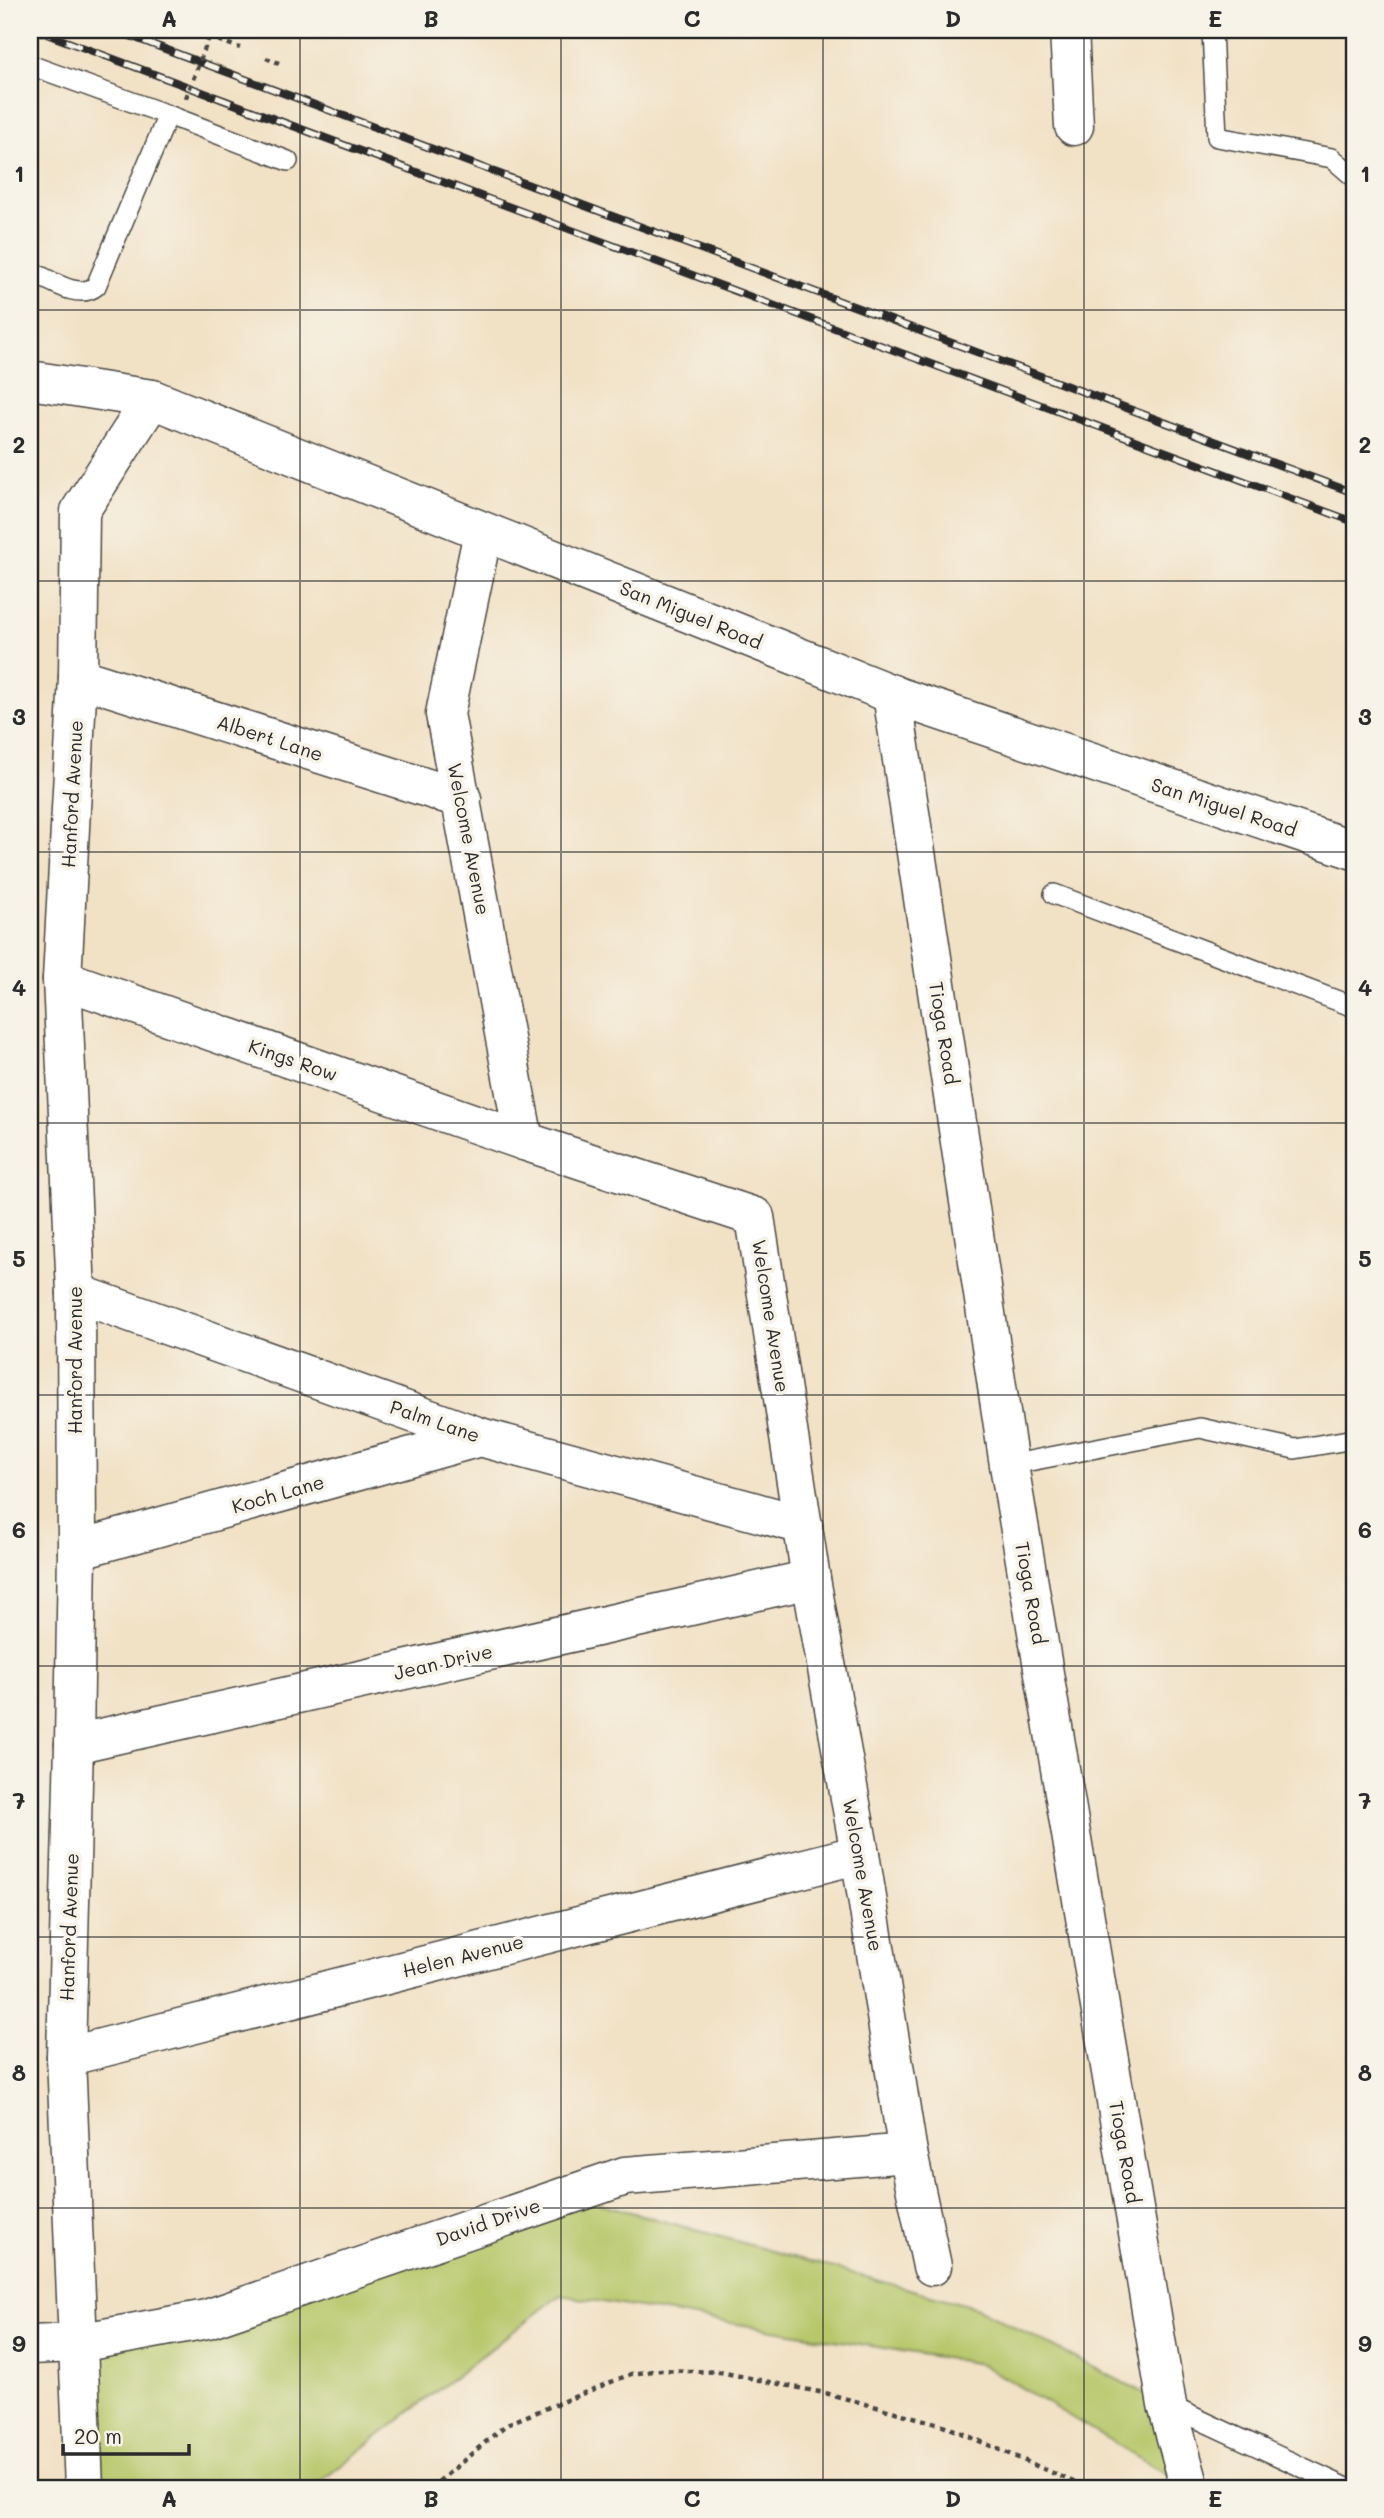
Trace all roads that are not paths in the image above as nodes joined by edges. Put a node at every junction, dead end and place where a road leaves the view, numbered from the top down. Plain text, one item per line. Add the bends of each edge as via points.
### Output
1 (1069, 30) edge
2 (1212, 30) edge
3 (30, 65) edge
4 (168, 116) junction
5 (1074, 127) dead end
6 (288, 161) dead end
7 (1354, 177) edge
8 (30, 271) edge
9 (30, 380) edge
10 (152, 399) junction
11 (483, 532) junction
12 (78, 677) junction
13 (892, 694) junction
14 (462, 799) junction
15 (1354, 850) edge
16 (1054, 894) dead end
17 (62, 979) junction
18 (1354, 1007) edge
19 (524, 1141) junction
20 (75, 1293) junction
21 (480, 1437) junction
22 (1354, 1438) edge
23 (1009, 1465) junction
24 (803, 1525) junction
25 (77, 1550) junction
26 (811, 1579) junction
27 (74, 1744) junction
28 (860, 1854) junction
29 (66, 2057) junction
30 (908, 2153) junction
31 (932, 2266) dead end
32 (78, 2343) junction
33 (30, 2345) edge
34 (1167, 2405) junction
35 (84, 2488) edge
36 (1190, 2488) edge
37 (1347, 2488) edge

1 - 5 street
2 - 7 lane via 1217,137 1332,159
3 - 4 lane
4 - 6 lane
4 - 8 lane via 96,286 77,292
9 - 10 street, San Miguel Road
10 - 11 street, San Miguel Road
10 - 12 street, Hanford Avenue via 80,512
11 - 13 street, San Miguel Road
11 - 14 street, Welcome Avenue via 445,714
12 - 14 street, Albert Lane
12 - 17 street, Hanford Avenue
13 - 15 street, San Miguel Road
13 - 23 street, Tioga Road
14 - 19 street, Welcome Avenue
16 - 18 lane
17 - 19 street, Kings Row
17 - 20 street, Hanford Avenue
19 - 24 street, Welcome Avenue via 755,1217
20 - 21 street, Palm Lane
20 - 25 street, Hanford Avenue
21 - 24 street, Palm Lane
21 - 25 street, Koch Lane
22 - 23 lane via 1295,1449 1200,1427
23 - 34 street, Tioga Road
24 - 26 street, Welcome Avenue
25 - 27 street, Hanford Avenue
26 - 27 street, Jean Drive
26 - 28 street, Welcome Avenue
27 - 29 street, Hanford Avenue
28 - 29 street, Helen Avenue
28 - 30 street, Welcome Avenue
29 - 32 street, Hanford Avenue
30 - 31 street, Welcome Avenue
30 - 32 street, David Drive via 625,2176 207,2319
32 - 33 street, David Drive
32 - 35 street, Hanford Avenue
34 - 36 street, Tioga Road
34 - 37 lane

